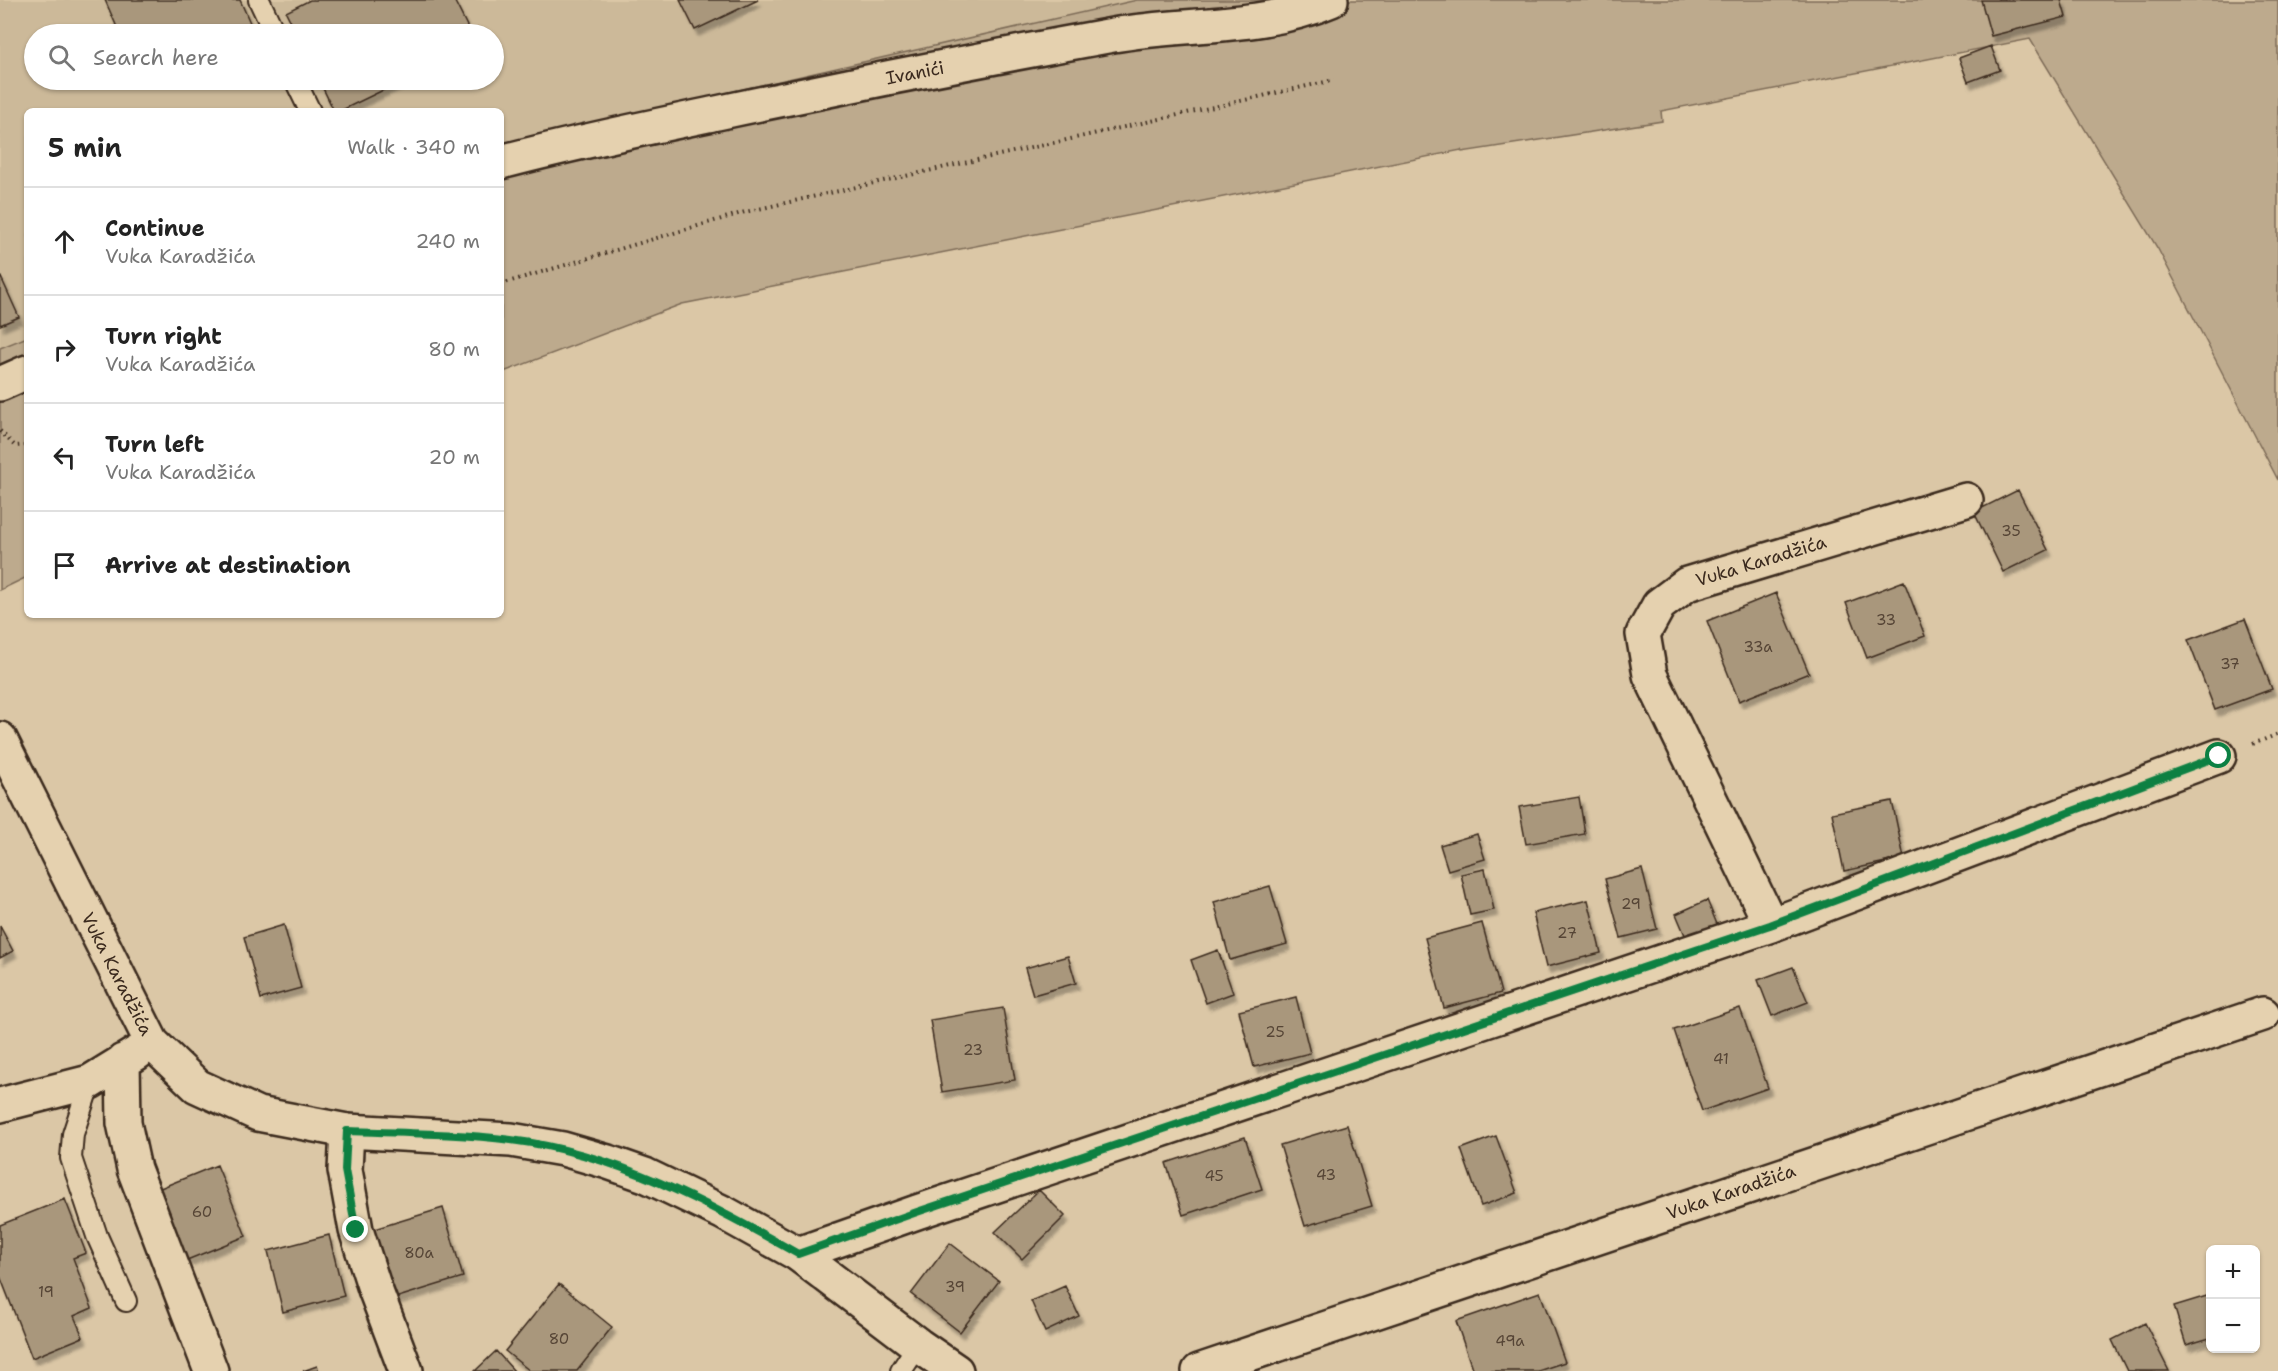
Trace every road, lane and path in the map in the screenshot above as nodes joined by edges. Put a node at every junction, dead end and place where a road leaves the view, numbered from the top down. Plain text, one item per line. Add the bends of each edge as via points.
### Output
1 (259, 0) edge
2 (1331, 0) edge
3 (270, 24) edge
4 (1334, 80) dead end
5 (301, 90) edge
6 (309, 108) edge
7 (504, 161) edge
8 (504, 283) edge
9 (24, 373) edge
10 (0, 384) edge
11 (0, 431) edge
12 (24, 445) edge
13 (1966, 500) dead end
14 (0, 739) edge
15 (2219, 756) dead end
16 (1770, 925) junction
17 (2263, 1014) dead end
18 (152, 1043) junction
19 (123, 1061) junction
20 (90, 1082) junction
21 (0, 1105) edge
22 (347, 1131) junction
23 (798, 1254) junction
24 (126, 1301) dead end
25 (909, 1358) edge
26 (211, 1371) edge
27 (406, 1371) edge
28 (956, 1371) edge
29 (1199, 1371) edge

1 - 3 lane
2 - 7 street, Ivanići via 1258,21 1117,34 805,94
4 - 8 path via 745,212
5 - 6 lane
9 - 10 street
11 - 12 path via 15,446
13 - 16 street, Vuka Karadžića via 1687,584 1659,605 1643,634 1650,675
14 - 18 street, Vuka Karadžića
15 - 16 street
16 - 23 street
17 - 29 street, Vuka Karadžića
18 - 19 street
18 - 22 street, Vuka Karadžića via 197,1086 226,1101 258,1114
19 - 20 street
19 - 26 street, Vuka Karadžića via 124,1123 134,1169
20 - 21 street
20 - 24 lane via 73,1134 71,1158 97,1236
22 - 23 street, Vuka Karadžića via 512,1140 562,1149 655,1180
22 - 27 street via 345,1170 356,1230
23 - 25 street, Vuka Karadžića
25 - 28 street, Vuka Karadžića

